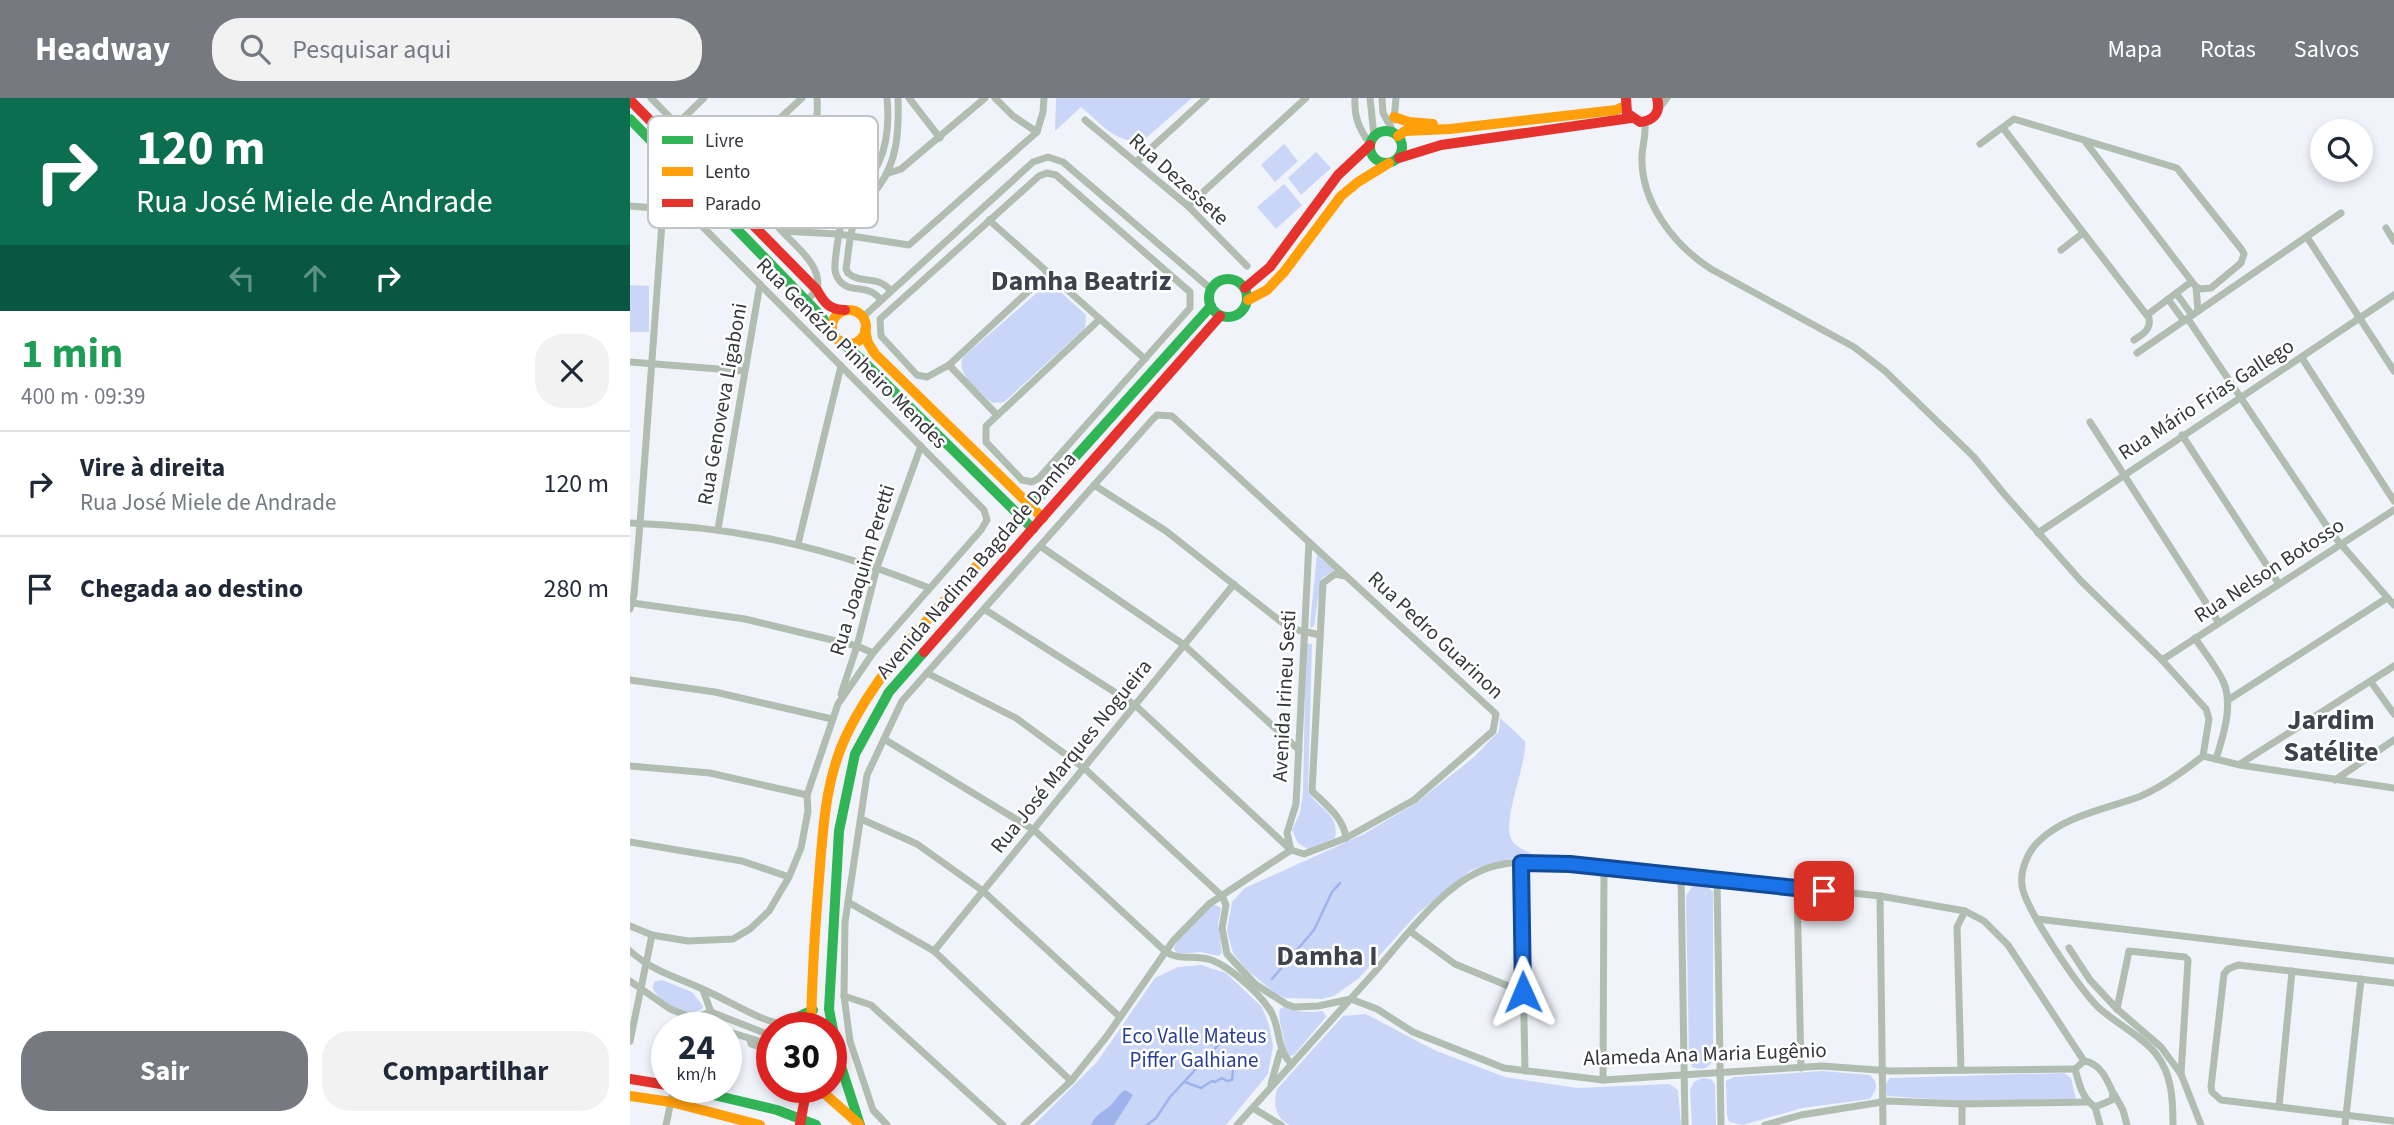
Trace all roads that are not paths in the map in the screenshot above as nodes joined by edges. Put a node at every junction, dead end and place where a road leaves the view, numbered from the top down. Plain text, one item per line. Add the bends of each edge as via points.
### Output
1 (651, 98) edge
2 (704, 98) edge
3 (802, 98) edge
4 (817, 98) edge
5 (887, 98) edge
6 (898, 98) edge
7 (909, 98) edge
8 (985, 98) edge
9 (995, 98) edge
10 (1044, 98) edge
11 (1206, 98) edge
12 (1306, 98) edge
13 (1355, 98) edge
14 (1370, 98) edge
15 (1382, 98) edge
16 (1396, 98) edge
17 (1667, 98) edge
18 (630, 100) edge
19 (1626, 102) edge
20 (1658, 103) edge
21 (669, 116) edge
22 (685, 116) edge
23 (783, 116) edge
24 (818, 116) edge
25 (1390, 117) junction
26 (648, 118) edge
27 (1631, 118) junction
28 (630, 119) edge
29 (1085, 120) dead end
30 (1371, 121) junction
31 (1645, 122) junction
32 (2003, 128) junction
33 (1450, 129) junction
34 (1037, 132) junction
35 (1396, 135) junction
36 (648, 138) edge
37 (940, 138) junction
38 (2084, 140) junction
39 (1372, 142) junction
40 (1980, 145) dead end
41 (1399, 158) junction
42 (1136, 162) junction
43 (878, 163) edge
44 (1389, 163) junction
45 (886, 174) junction
46 (878, 185) edge
47 (630, 206) edge
48 (1188, 206) junction
49 (648, 208) edge
50 (2341, 214) dead end
51 (989, 220) junction
52 (662, 228) edge
53 (704, 228) edge
54 (735, 228) edge
55 (756, 228) edge
56 (779, 228) edge
57 (840, 228) edge
58 (853, 228) edge
59 (2386, 228) dead end
60 (782, 231) junction
61 (2083, 233) junction
62 (838, 234) junction
63 (852, 236) junction
64 (2306, 237) junction
65 (2394, 241) edge
66 (2061, 250) dead end
67 (1247, 265) dead end
68 (848, 273) junction
69 (1048, 273) junction
70 (839, 280) junction
71 (760, 284) junction
72 (2194, 284) junction
73 (1245, 288) junction
74 (1211, 289) junction
75 (817, 290) junction
76 (891, 291) junction
77 (2176, 293) junction
78 (2394, 295) edge
79 (2168, 299) junction
80 (881, 300) junction
81 (1248, 300) junction
82 (806, 301) junction
83 (1211, 306) junction
84 (845, 310) junction
85 (2147, 315) junction
86 (1220, 316) junction
87 (863, 317) junction
88 (2191, 317) junction
89 (1100, 319) junction
90 (2359, 319) junction
91 (865, 330) junction
92 (838, 339) junction
93 (2134, 340) dead end
94 (2137, 353) dead end
95 (2302, 358) junction
96 (1145, 359) junction
97 (630, 362) edge
98 (652, 363) junction
99 (949, 365) junction
100 (841, 366) junction
101 (744, 371) junction
102 (2394, 371) edge
103 (916, 393) junction
104 (2240, 398) junction
105 (906, 403) junction
106 (998, 415) junction
107 (2090, 422) dead end
108 (2182, 435) junction
109 (969, 445) junction
110 (921, 446) junction
111 (958, 456) junction
112 (2124, 474) junction
113 (1094, 485) junction
114 (2394, 501) edge
115 (1031, 506) junction
116 (2394, 510) edge
117 (1021, 518) junction
118 (1042, 518) junction
119 (630, 523) edge
120 (640, 524) junction
121 (718, 529) junction
122 (1033, 529) junction
123 (2038, 533) junction
124 (1309, 542) junction
125 (798, 544) junction
126 (2340, 545) junction
127 (1040, 546) junction
128 (877, 567) junction
129 (1346, 576) junction
130 (1234, 584) junction
131 (2279, 584) junction
132 (929, 589) junction
133 (2388, 598) junction
134 (2394, 605) edge
135 (631, 606) edge
136 (984, 610) junction
137 (2219, 623) junction
138 (1304, 632) junction
139 (1320, 635) junction
140 (2195, 638) junction
141 (1184, 645) junction
142 (857, 646) junction
143 (873, 653) junction
144 (2162, 660) junction
145 (2394, 666) edge
146 (927, 673) junction
147 (630, 680) edge
148 (2371, 682) junction
149 (2228, 700) junction
150 (838, 704) junction
151 (1135, 705) junction
152 (2394, 715) edge
153 (832, 719) junction
154 (884, 739) junction
155 (2394, 740) edge
156 (1299, 750) junction
157 (2203, 756) junction
158 (2216, 759) junction
159 (2240, 765) junction
160 (630, 766) edge
161 (1084, 768) junction
162 (2335, 780) junction
163 (2394, 788) edge
164 (807, 795) junction
165 (861, 818) junction
166 (1034, 830) junction
167 (1346, 838) junction
168 (630, 842) edge
169 (1291, 850) junction
170 (1521, 863) junction
171 (1604, 867) junction
172 (1681, 876) junction
173 (789, 877) junction
174 (1717, 880) junction
175 (1797, 888) junction
176 (983, 891) junction
177 (1222, 896) junction
178 (1880, 896) junction
179 (848, 902) junction
180 (1965, 911) junction
181 (2037, 919) junction
182 (630, 926) edge
183 (1411, 932) junction
184 (652, 935) junction
185 (2069, 948) dead end
186 (630, 951) edge
187 (934, 951) junction
188 (1166, 952) junction
189 (2394, 961) edge
190 (646, 965) junction
191 (2291, 971) junction
192 (2361, 979) junction
193 (630, 981) edge
194 (2394, 983) edge
195 (703, 990) junction
196 (641, 991) junction
197 (1523, 992) junction
198 (844, 996) junction
199 (1351, 999) junction
200 (2117, 1009) junction
201 (813, 1010) joint
202 (680, 1012) edge
203 (711, 1012) edge
204 (809, 1012) edge
205 (829, 1012) edge
206 (756, 1016) edge
207 (1120, 1017) junction
208 (742, 1037) edge
209 (756, 1039) edge
210 (750, 1040) junction
211 (630, 1041) edge
212 (756, 1046) edge
213 (1281, 1048) junction
214 (2084, 1061) junction
215 (1292, 1064) junction
216 (1801, 1068) junction
217 (2075, 1069) junction
218 (1961, 1070) junction
219 (1525, 1071) junction
220 (1882, 1071) junction
221 (1720, 1073) junction
222 (2181, 1074) junction
223 (1684, 1075) junction
224 (630, 1079) edge
225 (1603, 1080) junction
226 (1071, 1081) junction
227 (651, 1082) edge
228 (1270, 1088) junction
229 (847, 1092) edge
230 (2113, 1093) junction
231 (630, 1096) edge
232 (651, 1099) edge
233 (742, 1100) edge
234 (1883, 1102) junction
235 (2087, 1102) junction
236 (671, 1103) edge
237 (675, 1103) edge
238 (804, 1103) edge
239 (835, 1103) edge
240 (1962, 1104) junction
241 (2095, 1107) junction
242 (2278, 1107) junction
243 (1252, 1108) junction
244 (1801, 1115) junction
245 (2346, 1115) junction
246 (2394, 1121) edge
247 (800, 1122) edge
248 (666, 1125) edge
249 (760, 1125) edge
250 (816, 1125) edge
251 (860, 1125) edge
252 (887, 1125) edge
253 (1003, 1125) edge
254 (1024, 1125) edge
255 (1237, 1125) edge
256 (1281, 1125) edge
257 (1685, 1125) edge
258 (1721, 1125) edge
259 (1765, 1125) edge
260 (1802, 1125) edge
261 (1883, 1125) edge
262 (1962, 1125) edge
263 (2100, 1125) edge
264 (2127, 1125) edge
265 (2173, 1125) edge
266 (2201, 1125) edge
267 (2345, 1125) edge

1 - 21 street
2 - 22 street
3 - 23 street
4 - 24 street
5 - 43 street via 888,126
6 - 45 street via 897,142
7 - 37 street
8 - 37 street
9 - 34 street
10 - 34 street
11 - 42 street
12 - 48 street
13 - 39 street via 1357,122
14 - 30 street
15 - 25 street
16 - 25 street
17 - 20 street
18 - 26 street
19 - 27 street
19 - 33 street via 1616,110
20 - 31 street via 1654,117
25 - 30 street
25 - 33 street
25 - 35 street
27 - 31 street
27 - 41 street via 1441,145
28 - 36 street
29 - 42 street, Rua Dezessete
30 - 39 street
31 - 123 street via 1644,178 1675,240 1711,269 1854,347 1885,371 1973,456
32 - 38 street via 2014,119
32 - 40 street
32 - 61 street
33 - 35 street
34 - 63 street via 912,244
35 - 39 street via 1384,131
35 - 41 street via 1403,147
37 - 45 street via 901,169
38 - 72 street
38 - 72 street via 2181,170 2244,254 2241,263 2211,288
39 - 44 street via 1373,156
39 - 73 street via 1340,173 1266,271
41 - 44 street
42 - 48 street, Rua Dezessete
44 - 81 street via 1341,196 1284,272
45 - 46 street
47 - 49 street
48 - 67 street, Rua Dezessete
50 - 64 street
51 - 69 street
51 - 96 street, Avenida Nadima Bagdade Damha via 1039,176 1056,175 1190,292 1190,307
51 - 99 street via 880,319 881,336 917,375 927,377
52 - 98 street
53 - 71 street, Rua Genézio Pinheiro Mendes
54 - 82 street
55 - 75 street
56 - 60 street
57 - 62 street
58 - 63 street
59 - 65 street
60 - 62 street
60 - 75 street via 814,267
61 - 66 street
61 - 85 street
62 - 63 street
62 - 70 street via 834,267
63 - 68 street
64 - 88 street
64 - 90 street
68 - 70 street
68 - 76 street via 881,282
69 - 89 street
69 - 99 street
70 - 80 street via 849,288 873,291
71 - 100 street, Rua Genézio Pinheiro Mendes
71 - 101 street, Rua Genoveva Ligaboni
72 - 77 street
72 - 88 street
73 - 74 street via 1228,279
73 - 81 street
74 - 76 street via 1063,162 1048,157 1033,162
74 - 83 street
75 - 82 street
75 - 84 street via 827,306
76 - 80 street
77 - 79 street
77 - 88 street
78 - 90 street, Rua Mário Frias Gallego
79 - 85 street
79 - 88 street
80 - 87 street
81 - 86 street via 1238,315
82 - 92 street
83 - 86 street
83 - 115 street, Avenida Nadima Bagdade Damha
84 - 87 street
84 - 92 street via 833,321
85 - 93 street via 2149,327
86 - 118 street, Avenida Nadima Bagdade Damha
87 - 91 street
88 - 94 street
88 - 104 street
89 - 96 street
89 - 106 street
90 - 95 street, Rua Mário Frias Gallego
90 - 102 street
91 - 92 street via 856,342
91 - 103 street via 875,354
92 - 105 street
95 - 104 street, Rua Mário Frias Gallego
95 - 114 street
96 - 106 street, Avenida Nadima Bagdade Damha via 1032,482 1022,480 986,442 986,426
97 - 98 street
98 - 101 street
98 - 120 street
99 - 106 street
100 - 110 street, Rua Genézio Pinheiro Mendes
100 - 125 street
101 - 121 street, Rua Genoveva Ligaboni
103 - 105 street
103 - 109 street
104 - 108 street, Rua Mário Frias Gallego
104 - 126 street
105 - 111 street
107 - 112 street
108 - 112 street, Rua Mário Frias Gallego
108 - 131 street
109 - 111 street
109 - 115 street
110 - 128 street, Rua Joaquim Peretti
110 - 132 street, Rua Genézio Pinheiro Mendes via 984,510 987,520
111 - 117 street
112 - 123 street, Rua Mário Frias Gallego
112 - 137 street
113 - 124 street, Rua Pedro Guarinon via 1157,415 1172,416
113 - 127 street
113 - 130 street via 1166,531
115 - 117 street, Avenida Nadima Bagdade Damha
115 - 118 street
116 - 126 street, Rua Nelson Botosso
117 - 122 street
117 - 201 street, Avenida Nadima Bagdade Damha via 905,647 846,734 825,808
118 - 122 street, Avenida Nadima Bagdade Damha
119 - 120 street
120 - 121 street
120 - 135 street
121 - 125 street
122 - 205 street, Avenida Nadima Bagdade Damha via 889,692 856,754 839,831
123 - 144 street
124 - 129 street, Rua Pedro Guarinon
124 - 138 street, Avenida Irineu Sesti
125 - 128 street
126 - 131 street, Rua Nelson Botosso
126 - 133 street
127 - 136 street
127 - 141 street
128 - 132 street
128 - 142 street, Rua Joaquim Peretti
129 - 139 street, Avenida Irineu Sesti via 1335,574 1323,583
129 - 167 street, Rua Pedro Guarinon via 1496,714 1493,731 1414,800
130 - 138 street via 1289,628
130 - 141 street, Rua José Marques Nogueira
131 - 137 street, Rua Nelson Botosso
132 - 143 street
133 - 134 street
133 - 149 street
135 - 142 street via 745,619
136 - 146 street
136 - 151 street
137 - 140 street, Rua Nelson Botosso
138 - 139 street
138 - 156 street, Avenida Irineu Sesti
139 - 167 street, Avenida Irineu Sesti via 1312,791 1338,817
140 - 144 street, Rua Nelson Botosso
140 - 149 street via 2224,682
141 - 151 street, Rua José Marques Nogueira
141 - 156 street
142 - 143 street
142 - 150 street, Rua Joaquim Peretti
143 - 150 street
144 - 157 street via 2206,709 2209,719
145 - 148 street
146 - 154 street via 902,701
146 - 161 street via 1016,718
147 - 153 street via 715,692
148 - 152 street
148 - 159 street
149 - 158 street
150 - 153 street
151 - 161 street, Rua José Marques Nogueira
151 - 169 street
153 - 164 street
154 - 165 street via 867,775
154 - 166 street
155 - 162 street
156 - 169 street, Avenida Irineu Sesti via 1296,804 1287,832
157 - 158 street
157 - 181 street via 2140,796 2060,826 2037,842 2024,863 2022,886
158 - 159 street
159 - 162 street
160 - 164 street via 710,772
161 - 166 street, Rua José Marques Nogueira
161 - 177 street
162 - 163 street
164 - 173 street via 801,848
165 - 176 street via 917,844
165 - 179 street
166 - 176 street, Rua José Marques Nogueira
166 - 188 street
167 - 169 street via 1304,854
168 - 173 street via 742,861
169 - 177 street
170 - 171 street
170 - 183 street via 1487,868 1471,876 1430,909
170 - 197 street
171 - 172 street
171 - 225 street
172 - 174 street
172 - 223 street
173 - 184 street via 769,911 733,939 688,941
174 - 175 street
174 - 221 street
175 - 178 street
175 - 216 street
176 - 187 street, Rua José Marques Nogueira
176 - 207 street
177 - 188 street via 1209,904
177 - 199 street via 1227,954 1255,984 1294,1007
178 - 180 street
178 - 220 street
179 - 187 street
179 - 198 street
180 - 214 street via 1984,921 2008,945
180 - 218 street via 1957,927
181 - 189 street
181 - 265 street via 2096,1004 2155,1052 2167,1072
182 - 184 street
183 - 197 street via 1455,964
183 - 199 street
184 - 190 street
185 - 200 street
186 - 190 street
187 - 226 street
188 - 207 street
188 - 213 street via 1183,959 1219,962 1230,970 1266,1004
190 - 195 street
190 - 196 street
191 - 192 street
191 - 242 street
191 - 242 street via 2238,965 2224,974 2211,1087 2221,1100
192 - 194 street
192 - 245 street
193 - 196 street
195 - 203 street
195 - 206 street
196 - 202 street
196 - 211 street
197 - 219 street
198 - 252 street via 850,1041 873,1110
198 - 253 street via 871,1005
199 - 215 street
199 - 219 street, Alameda Ana Maria Eugênio via 1413,1032 1504,1068
200 - 222 street via 2161,1047
200 - 222 street via 2129,951 2188,960
201 - 204 street
207 - 226 street
208 - 210 street
209 - 210 street
210 - 212 street
213 - 215 street
213 - 228 street
214 - 217 street
214 - 230 street via 2098,1068
215 - 228 street
216 - 220 street, Alameda Ana Maria Eugênio
216 - 221 street, Alameda Ana Maria Eugênio
217 - 218 street, Alameda Ana Maria Eugênio
217 - 235 street
218 - 220 street, Alameda Ana Maria Eugênio
219 - 225 street, Alameda Ana Maria Eugênio
220 - 234 street
221 - 223 street, Alameda Ana Maria Eugênio
221 - 258 street
222 - 266 street
223 - 225 street, Alameda Ana Maria Eugênio
223 - 257 street
224 - 227 street
226 - 254 street
228 - 243 street
229 - 251 street, Avenida Nadima Bagdade Damha
230 - 241 street via 2112,1100
230 - 264 street
231 - 232 street
233 - 247 street
234 - 240 street
234 - 244 street
234 - 261 street
235 - 240 street
235 - 241 street
236 - 248 street
237 - 249 street
238 - 247 street
239 - 251 street
240 - 262 street
241 - 263 street
242 - 245 street
243 - 255 street
243 - 256 street
244 - 259 street
244 - 260 street
245 - 246 street
245 - 267 street
247 - 250 street

